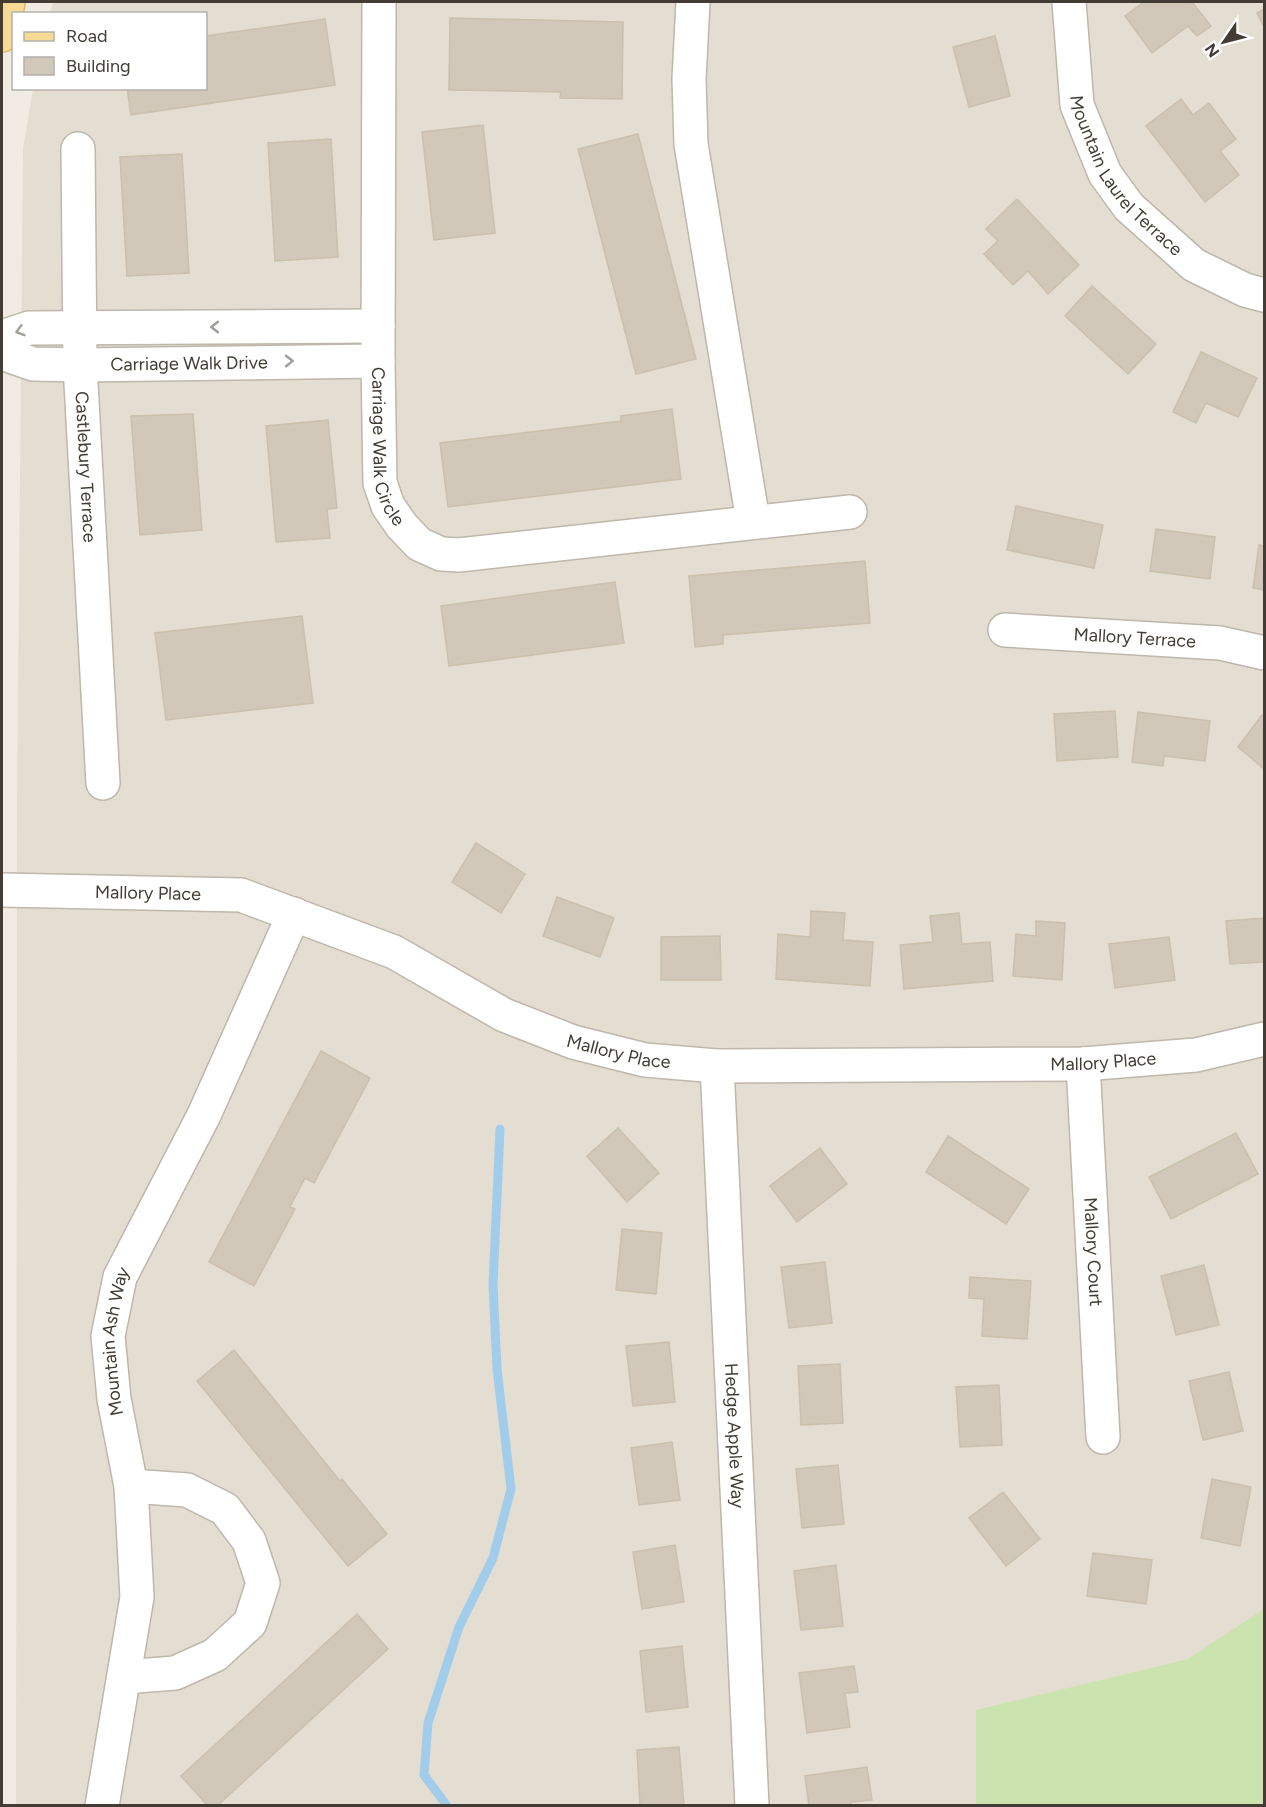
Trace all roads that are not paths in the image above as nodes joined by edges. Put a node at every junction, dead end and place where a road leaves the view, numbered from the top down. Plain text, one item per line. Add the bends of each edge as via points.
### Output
1 (8, 2) edge
2 (379, 2) edge
3 (693, 2) edge
4 (1069, 2) edge
5 (2, 35) edge
6 (78, 149) dead end
7 (1264, 295) edge
8 (378, 326) junction
9 (80, 328) junction
10 (2, 337) edge
11 (2, 353) edge
12 (378, 361) junction
13 (80, 365) junction
14 (850, 512) dead end
15 (753, 521) junction
16 (1005, 630) dead end
17 (1264, 653) edge
18 (103, 783) dead end
19 (2, 890) edge
20 (294, 914) junction
21 (1264, 1039) edge
22 (1083, 1064) junction
23 (717, 1066) junction
24 (1103, 1437) dead end
25 (131, 1486) junction
26 (124, 1677) junction
27 (102, 1806) edge
28 (752, 1806) edge

1 - 5 main road
2 - 8 street, Carriage Walk Circle
3 - 15 street via 691,144
4 - 7 street, Mountain Laurel Terrace via 1077,105 1105,174 1129,207 1194,265
6 - 9 street, Castlebury Terrace
8 -> 9 street, Carriage Walk Drive
8 - 12 street, Carriage Walk Circle
9 -> 10 street, Carriage Walk Drive via 29,328
9 - 13 street, Castlebury Terrace
11 - 13 street, Carriage Walk Drive via 33,364
13 -> 12 street, Carriage Walk Drive
12 - 15 street, Carriage Walk Circle via 380,483 388,506 402,526 419,544 441,554
13 - 18 street, Castlebury Terrace
14 - 15 street, Carriage Walk Circle
16 - 17 street, Mallory Terrace via 1221,643
19 - 20 street, Mallory Place via 241,895
20 - 23 street, Mallory Place via 394,952 504,1015 573,1042 645,1060
20 - 25 street, Mountain Ash Way via 204,1115 120,1277 108,1336 114,1400
21 - 22 street, Mallory Place via 1196,1054
22 - 23 street, Mallory Place
22 - 24 street, Mallory Court
23 - 28 street, Hedge Apple Way
25 - 26 street, Mountain Ash Way via 137,1597
25 - 26 street via 187,1490 225,1509 249,1541 263,1583 250,1623 215,1655 175,1673
26 - 27 street, Mountain Ash Way

